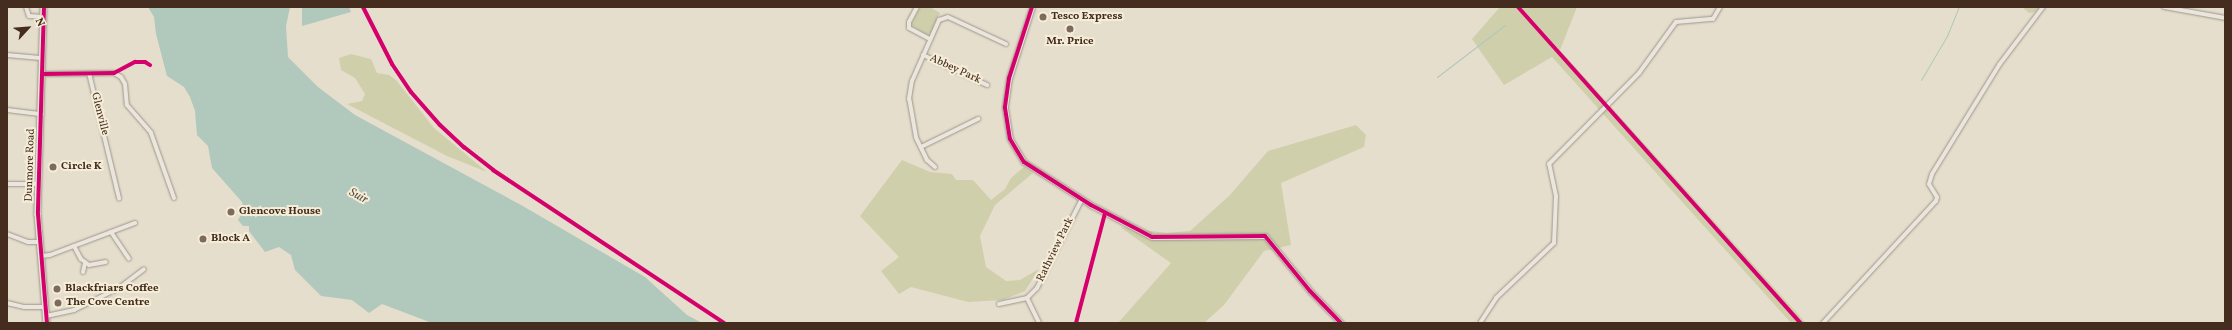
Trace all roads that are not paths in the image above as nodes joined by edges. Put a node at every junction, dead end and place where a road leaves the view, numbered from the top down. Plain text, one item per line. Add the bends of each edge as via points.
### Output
1 (26, 7) edge
2 (44, 7) edge
3 (917, 7) edge
4 (1720, 7) edge
5 (2043, 7) edge
6 (2164, 7) edge
7 (1030, 8) edge
8 (44, 17) junction
9 (2225, 18) edge
10 (930, 39) junction
11 (1006, 44) dead end
12 (7, 55) edge
13 (923, 55) junction
14 (44, 58) junction
15 (89, 73) junction
16 (44, 74) junction
17 (987, 85) dead end
18 (7, 110) edge
19 (42, 114) junction
20 (978, 119) dead end
21 (921, 147) junction
22 (935, 167) dead end
23 (7, 184) edge
24 (39, 184) junction
25 (119, 198) dead end
26 (174, 198) dead end
27 (1082, 198) junction
28 (135, 223) dead end
29 (111, 232) junction
30 (7, 234) edge
31 (39, 242) junction
32 (74, 246) junction
33 (40, 256) junction
34 (129, 259) dead end
35 (106, 262) dead end
36 (85, 263) junction
37 (144, 269) dead end
38 (83, 272) dead end
39 (1026, 298) junction
40 (7, 303) edge
41 (999, 304) dead end
42 (45, 307) junction
43 (46, 316) junction
44 (47, 323) edge
45 (1039, 323) edge
46 (1341, 323) edge
47 (1480, 323) edge
48 (1822, 323) edge

1 - 8 street via 29,16
2 - 8 main road, Dunmore Road
3 - 10 street via 908,25
4 - 47 street via 1713,19 1676,22 1651,60 1549,164 1556,196 1554,243 1496,298
5 - 48 street via 1999,65 1932,174 1929,184 1937,197 1936,201
6 - 9 street
7 - 27 street via 1009,78 1005,122 1010,139 1024,162
8 - 14 main road, Dunmore Road
10 - 11 street, Abbey Park via 939,20 944,17
10 - 13 street, Abbey Park
12 - 14 street
13 - 17 street, Abbey Park
13 - 21 street, Abbey Park via 912,80 909,99 913,126
14 - 16 main road, Dunmore Road
15 - 16 street
15 - 25 street, Glenville
15 - 26 street via 114,73 121,77 125,84 127,105 151,133
16 - 19 main road, Dunmore Road
18 - 19 street
19 - 24 main road, Dunmore Road
20 - 21 street
21 - 22 street, Abbey Park via 926,160
23 - 24 street
24 - 31 main road, Dunmore Road
27 - 39 street, Rathview Park via 1037,288
27 - 46 street via 1152,237 1265,236 1310,291
28 - 29 street
29 - 32 street
29 - 34 street
30 - 31 street via 28,242
31 - 33 main road, Dunmore Road
32 - 33 street
32 - 36 street
33 - 42 main road, Dunmore Road
35 - 36 street via 94,266
36 - 38 street
37 - 43 street via 119,288 80,306
39 - 41 street
39 - 45 street
40 - 42 street via 24,307
42 - 43 main road, Dunmore Road
43 - 44 main road, Dunmore Road

